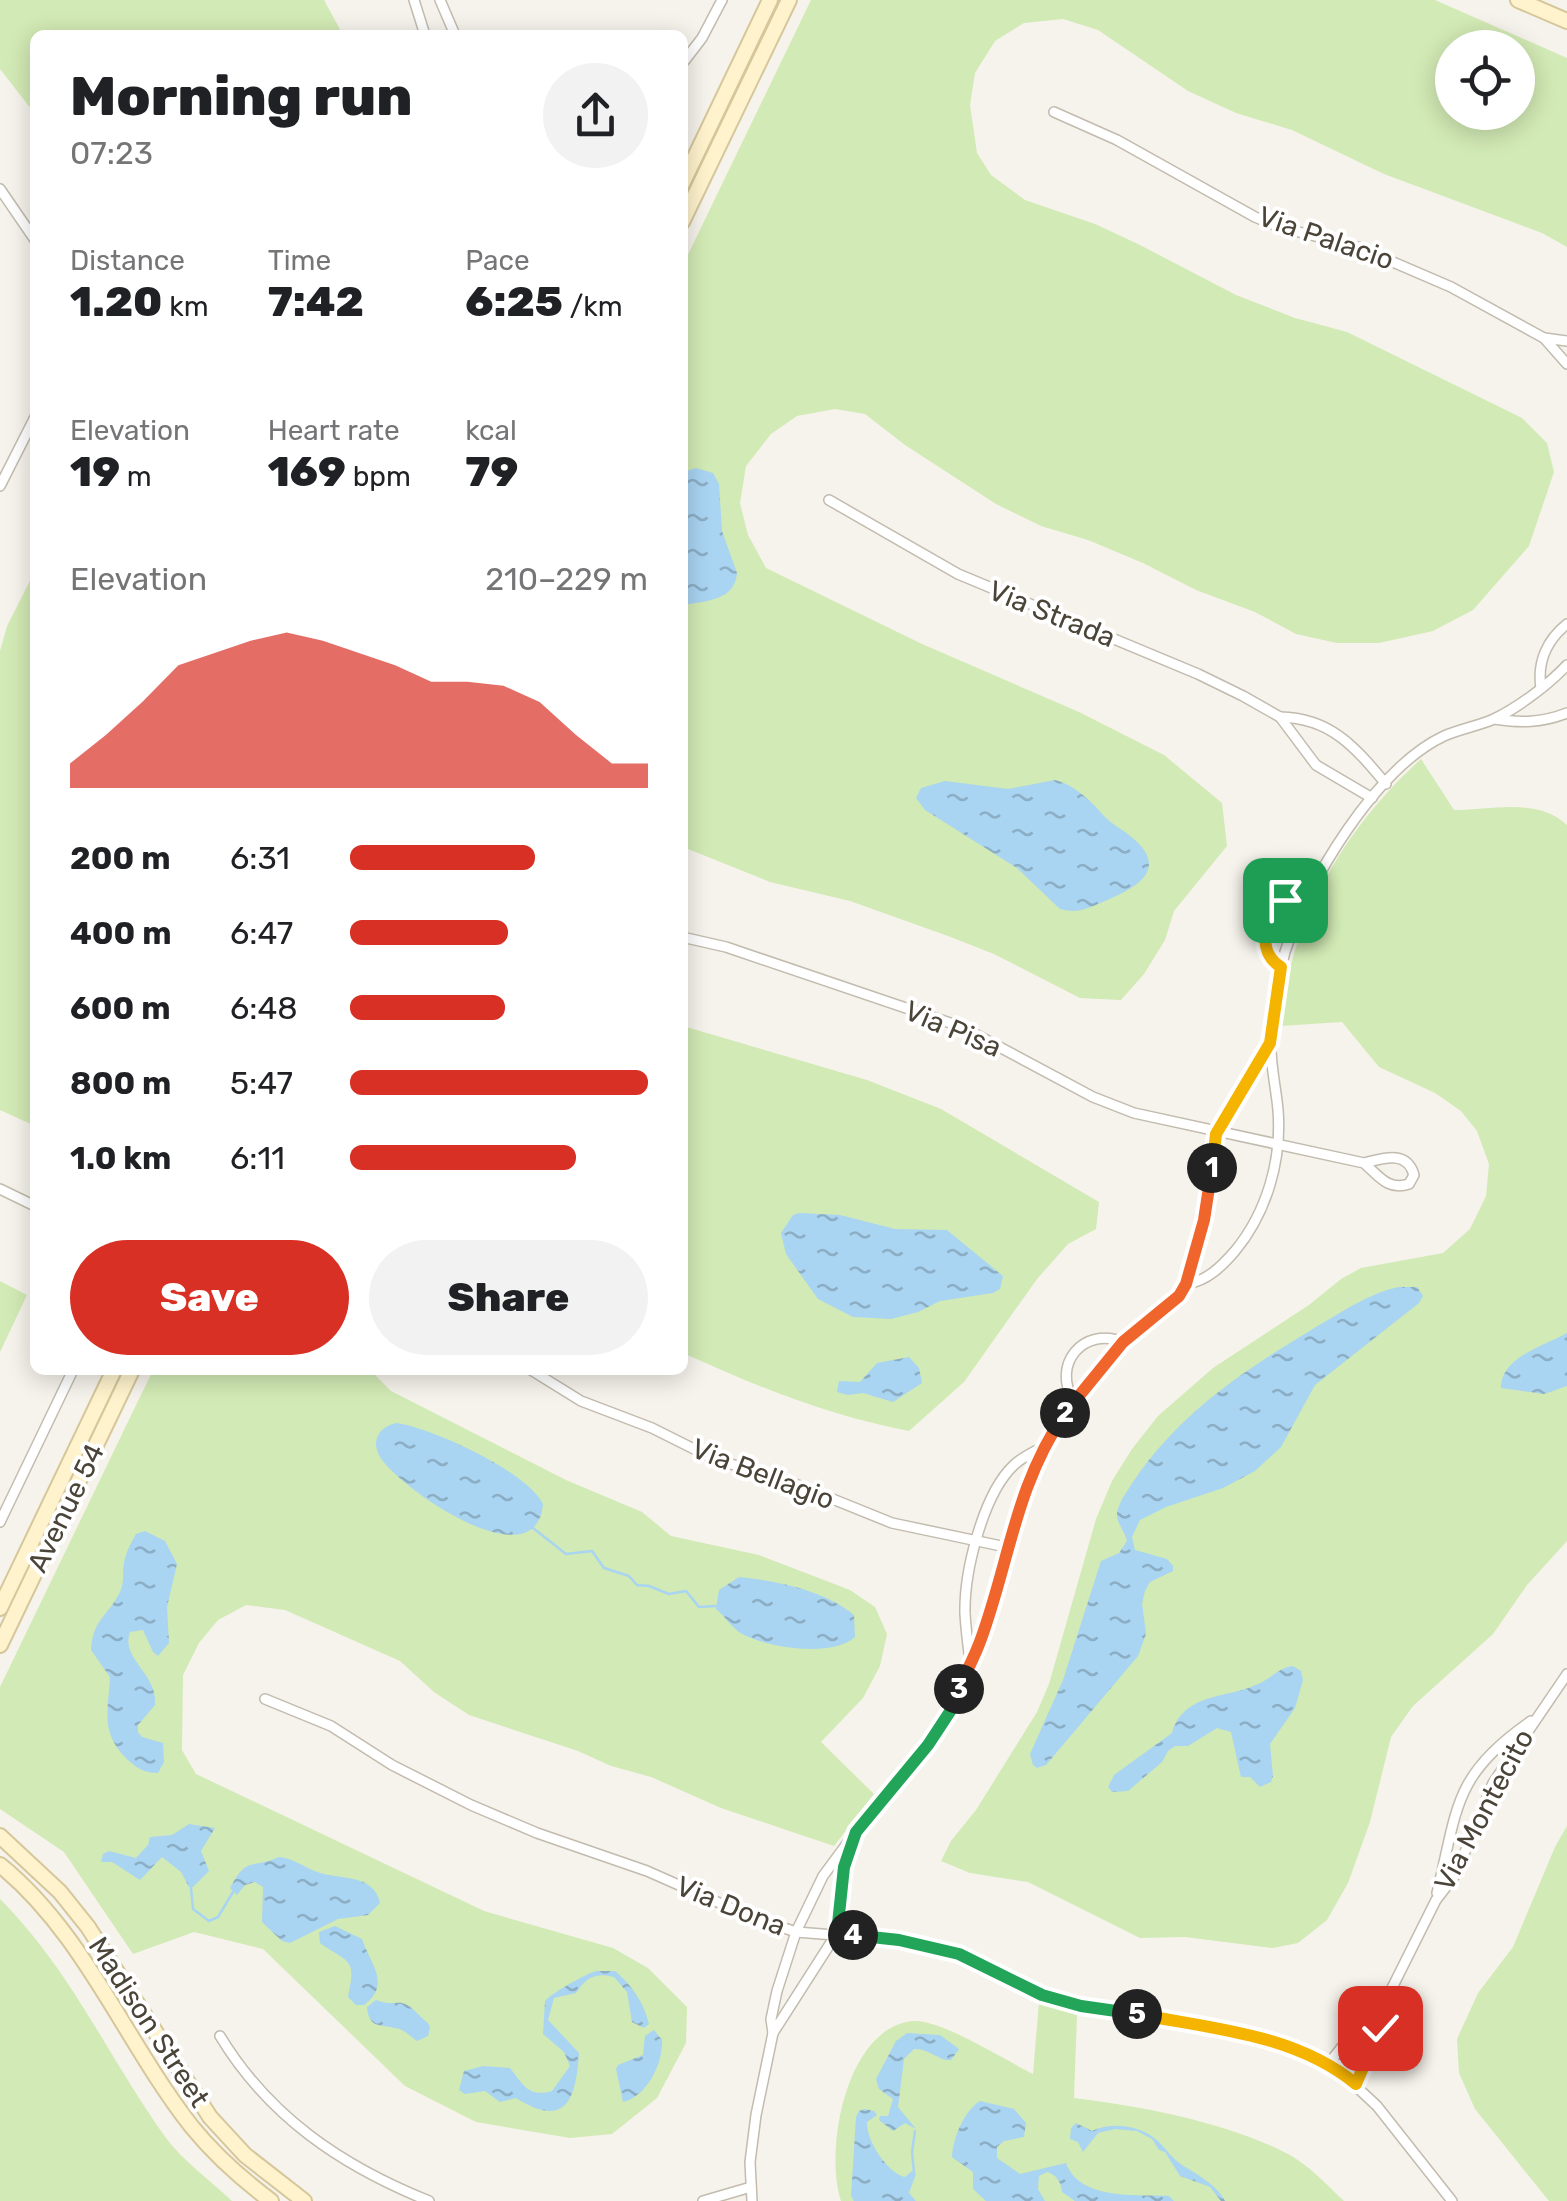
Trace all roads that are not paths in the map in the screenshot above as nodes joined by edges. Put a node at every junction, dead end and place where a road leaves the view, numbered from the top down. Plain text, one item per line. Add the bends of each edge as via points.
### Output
1 (414, 0) edge
2 (440, 0) edge
3 (722, 0) edge
4 (770, 0) edge
5 (789, 0) edge
6 (1518, 0) edge
7 (1567, 22) edge
8 (423, 30) edge
9 (453, 30) edge
10 (688, 56) edge
11 (1054, 112) dead end
12 (688, 171) edge
13 (0, 188) edge
14 (688, 210) edge
15 (30, 233) edge
16 (1544, 338) junction
17 (1567, 341) edge
18 (1567, 364) edge
19 (30, 426) edge
20 (0, 486) edge
21 (830, 500) dead end
22 (1567, 624) edge
23 (1567, 665) edge
24 (1541, 688) junction
25 (1567, 714) edge
26 (1280, 717) junction
27 (1494, 718) junction
28 (1386, 784) junction
29 (1372, 798) junction
30 (1309, 895) junction
31 (688, 939) edge
32 (1281, 967) junction
33 (1270, 1043) junction
34 (1216, 1134) junction
35 (1276, 1145) junction
36 (1364, 1163) junction
37 (0, 1189) edge
38 (30, 1204) edge
39 (1186, 1284) junction
40 (1123, 1342) junction
41 (71, 1375) edge
42 (112, 1375) edge
43 (130, 1375) edge
44 (538, 1375) edge
45 (1074, 1401) junction
46 (1043, 1446) junction
47 (0, 1522) edge
48 (978, 1540) junction
49 (1006, 1547) junction
50 (0, 1608) edge
51 (0, 1645) edge
52 (970, 1663) junction
53 (1567, 1674) edge
54 (266, 1699) dead end
55 (1533, 1720) junction
56 (856, 1832) junction
57 (0, 1836) edge
58 (0, 1865) edge
59 (1436, 1900) junction
60 (796, 1932) junction
61 (837, 1933) junction
62 (1383, 2006) junction
63 (772, 2034) junction
64 (220, 2036) dead end
65 (1330, 2062) junction
66 (1356, 2084) junction
67 (751, 2187) junction
68 (271, 2201) edge
69 (304, 2201) edge
70 (429, 2201) edge
71 (703, 2201) edge
72 (752, 2201) edge
73 (1452, 2201) edge

1 - 8 street
2 - 9 street
3 - 10 street
4 - 12 street
5 - 14 street
6 - 7 street
11 - 16 street, Via Palacio via 1255,217 1401,263
13 - 15 street
16 - 17 street, Via Palacio
16 - 18 street, Via Palacio
19 - 20 street
21 - 26 street, Via Strada via 958,574 1198,674
22 - 24 street via 1543,655
23 - 24 street
24 - 27 street
25 - 27 street via 1522,723
26 - 28 street, Via Strada via 1331,730
26 - 29 street, Via Strada via 1316,765
27 - 28 street via 1443,736 1412,755
28 - 29 street
29 - 30 street
30 - 32 street
30 - 32 street via 1285,900 1270,918 1267,949
31 - 34 street, Via Pisa via 951,1023 1093,1097
32 - 33 street
33 - 34 street
33 - 35 street
34 - 35 street, Via Pisa
34 - 39 street via 1204,1220
35 - 36 street, Via Pisa
35 - 39 street via 1270,1192 1254,1228 1223,1265
36 - 36 street via 1396,1187 1414,1175 1401,1158
37 - 38 street
39 - 40 street
40 - 45 street
40 - 45 street via 1103,1337 1079,1346 1066,1366
41 - 47 street
42 - 50 street, Avenue 54
43 - 51 street, Avenue 54
44 - 48 street, Via Bellagio via 581,1401 714,1459 892,1523
45 - 46 street
46 - 48 street via 997,1485
46 - 49 street
48 - 49 street, Via Bellagio
48 - 52 street via 965,1611
49 - 52 street
52 - 56 street via 928,1745
53 - 55 street, Via Montecito
54 - 60 street, Via Dona via 331,1726 471,1806
55 - 59 street, Via Montecito via 1480,1808 1456,1874
55 - 59 street, Via Montecito via 1496,1745 1461,1794
56 - 60 street via 823,1876
56 - 61 street via 844,1867
57 - 69 street, Madison Street via 88,1928 210,2116
58 - 68 street, Madison Street via 70,1941 194,2130
59 - 62 street, Via Montecito
60 - 61 street, Via Dona
60 - 63 street
61 - 63 street
61 - 65 street, Via Dona via 959,1954 1042,1995 1281,2042
62 - 65 street, Via Montecito
62 - 66 street, Via Montecito
63 - 67 street
64 - 70 street via 255,2087 296,2126 335,2156
65 - 66 street, Via Dona
66 - 73 street, Via Dona
67 - 71 street
67 - 72 street

